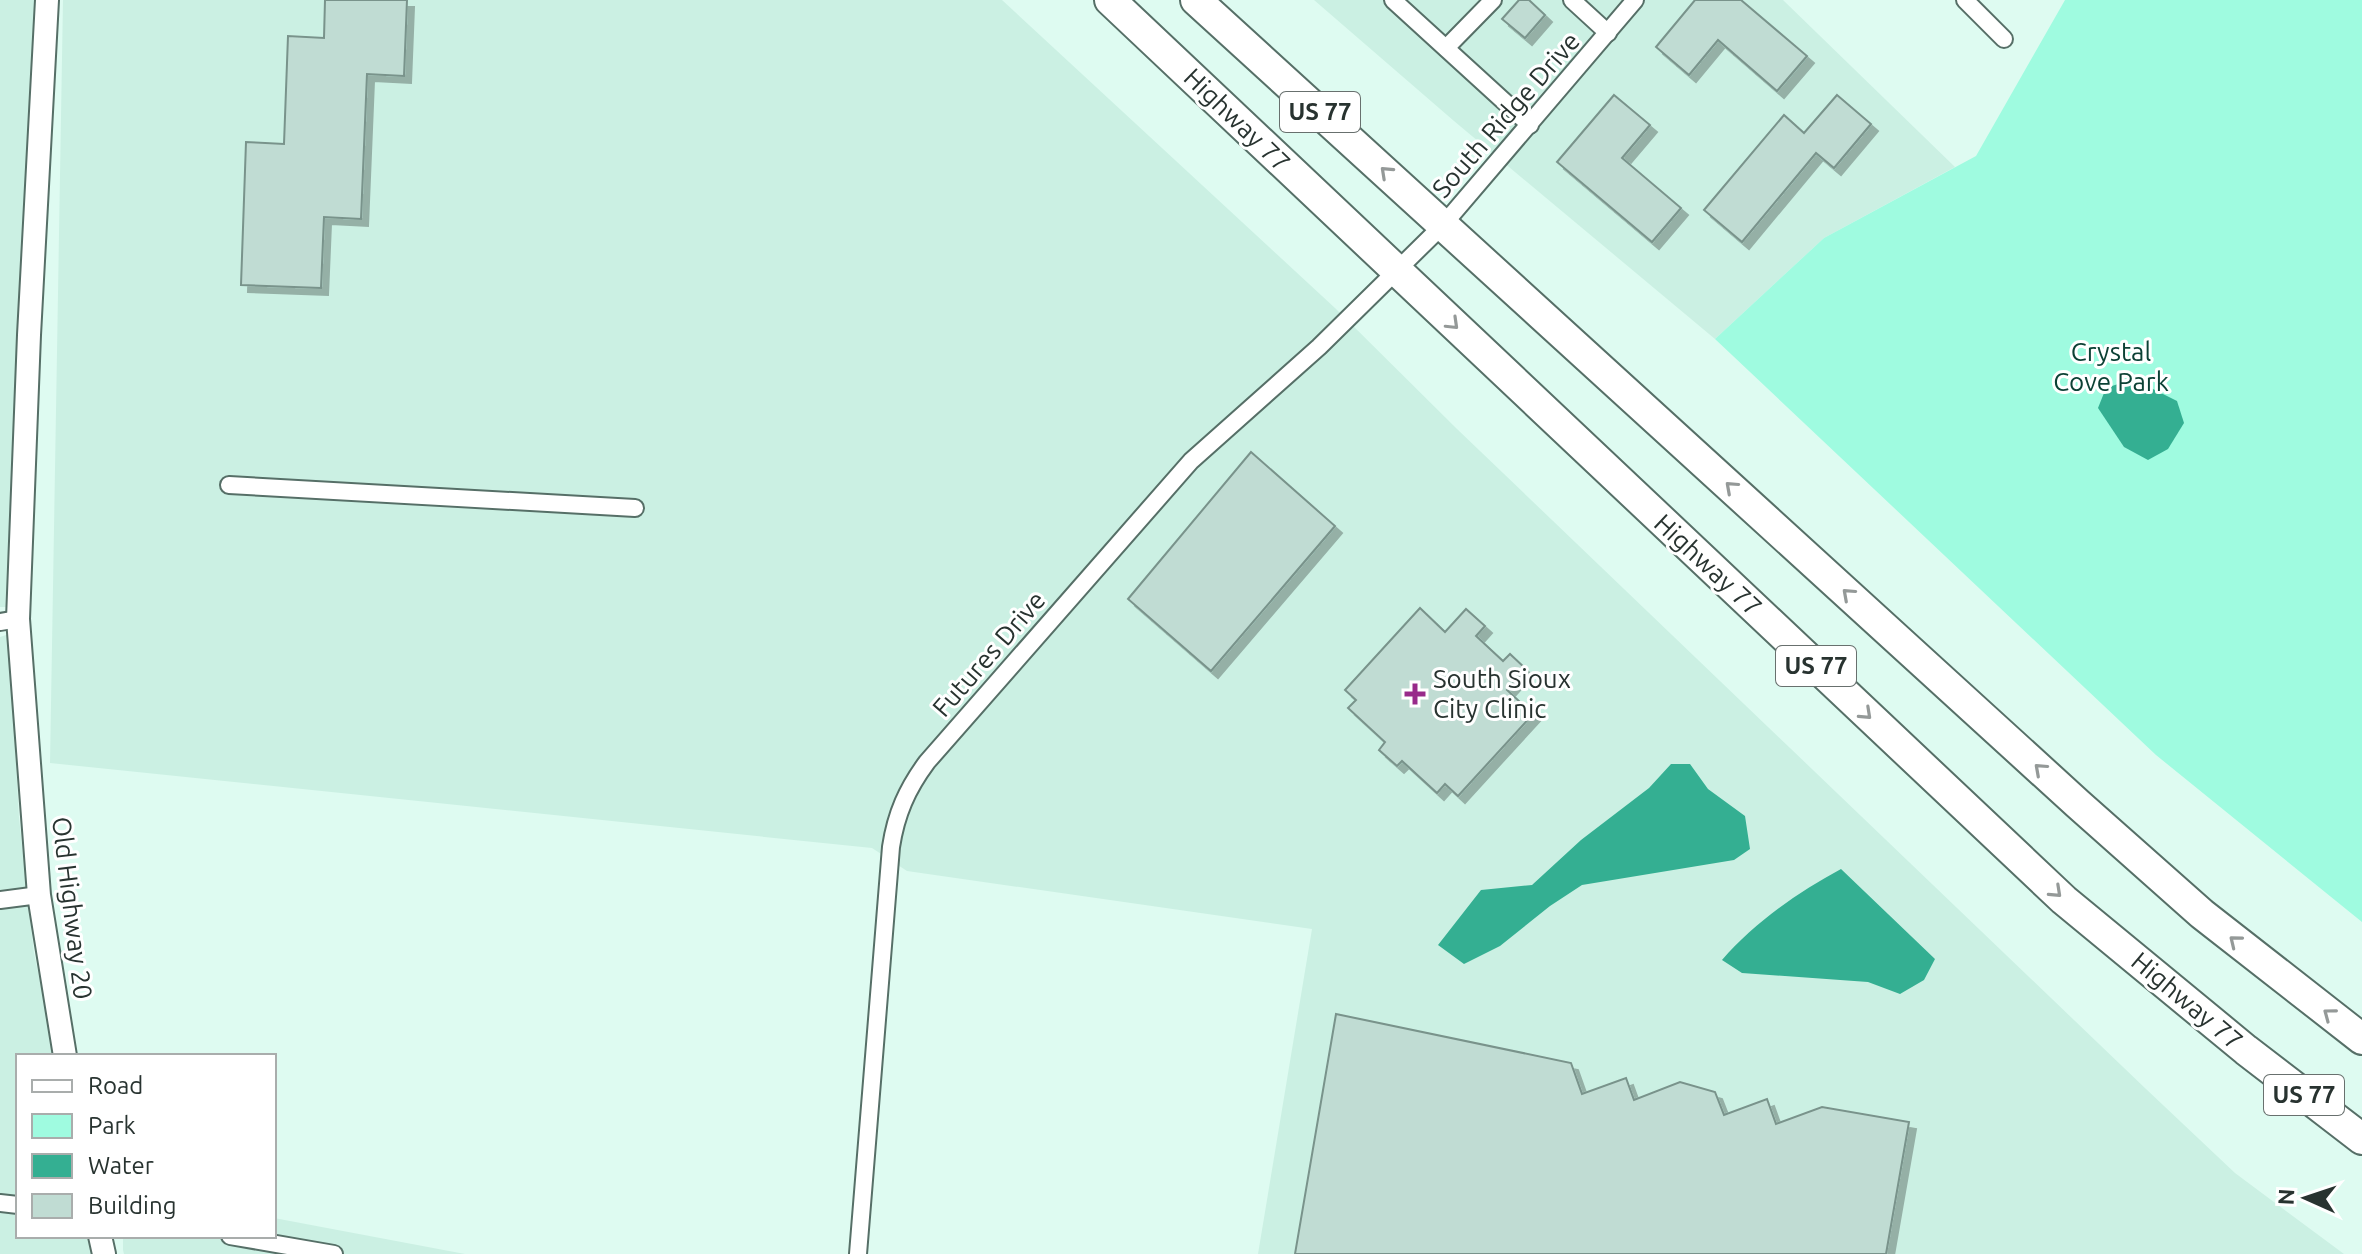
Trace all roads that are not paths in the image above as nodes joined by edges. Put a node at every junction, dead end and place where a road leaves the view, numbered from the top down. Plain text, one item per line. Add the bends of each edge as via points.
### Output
1 (47, 0) edge
2 (1110, 0) edge
3 (1196, 0) edge
4 (1393, 0) edge
5 (1493, 0) edge
6 (1572, 0) edge
7 (1635, 0) edge
8 (1965, 0) edge
9 (1608, 33) junction
10 (2004, 39) dead end
11 (1446, 48) junction
12 (1530, 125) junction
13 (1443, 225) junction
14 (1397, 269) junction
15 (229, 485) dead end
16 (635, 508) dead end
17 (9, 620) edge
18 (39, 895) junction
19 (0, 900) edge
20 (2362, 1039) edge
21 (65, 1054) edge
22 (2362, 1139) edge
23 (242, 1238) edge
24 (334, 1254) edge
25 (858, 1254) edge

1 - 17 main road, Old Highway 20
2 - 14 highway, Highway 77 / US 77
13 -> 3 highway, US 77
4 - 11 street
5 - 11 street
6 - 9 street
7 - 9 street, South Ridge Drive
8 - 10 street
9 - 12 street, South Ridge Drive
11 - 12 street
12 - 13 street, South Ridge Drive
13 - 14 street, Futures Drive
20 -> 13 highway, US 77 via 2202,914 2089,814
14 -> 22 highway, Highway 77 / US 77 via 2064,900
14 - 25 street, Futures Drive via 1179,473 909,789 891,847
15 - 16 street
17 - 18 main road, Old Highway 20
18 - 19 street
18 - 21 main road, Old Highway 20
23 - 24 street

